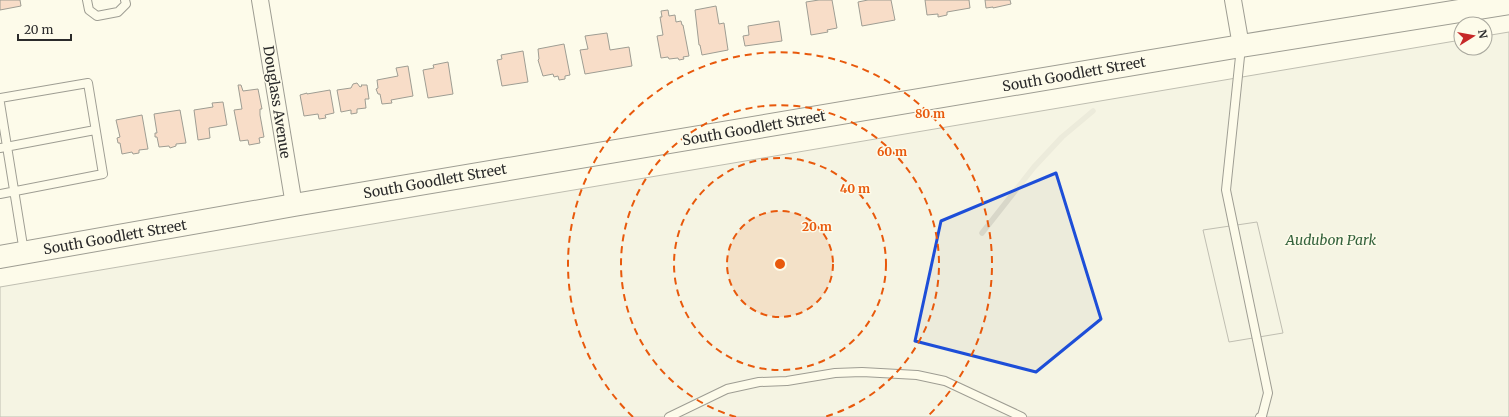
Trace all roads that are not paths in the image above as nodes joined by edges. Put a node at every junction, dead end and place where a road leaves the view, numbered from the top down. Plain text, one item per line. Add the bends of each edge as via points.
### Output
1 (87, 0) edge
2 (125, 0) edge
3 (260, 0) edge
4 (1233, 0) edge
5 (1509, 3) edge
6 (1241, 46) junction
7 (0, 98) edge
8 (0, 103) edge
9 (96, 130) junction
10 (4, 147) edge
11 (15, 192) junction
12 (0, 194) edge
13 (294, 205) junction
14 (24, 253) junction
15 (0, 257) edge
16 (669, 417) edge
17 (1022, 417) edge
18 (1260, 417) edge

1 - 2 lane via 89,10 97,16 118,12 126,4
3 - 13 street, Douglass Avenue
4 - 6 street
5 - 6 main road, South Goodlett Street
6 - 13 main road, South Goodlett Street
6 - 18 lane via 1226,190 1268,393
7 - 9 lane via 88,83
8 - 10 lane
9 - 10 lane
9 - 11 lane via 103,174
10 - 11 lane
11 - 12 lane
11 - 14 lane
13 - 14 main road, South Goodlett Street
14 - 15 main road, South Goodlett Street
16 - 17 lane via 727,389 760,382 862,372 917,375 945,381

